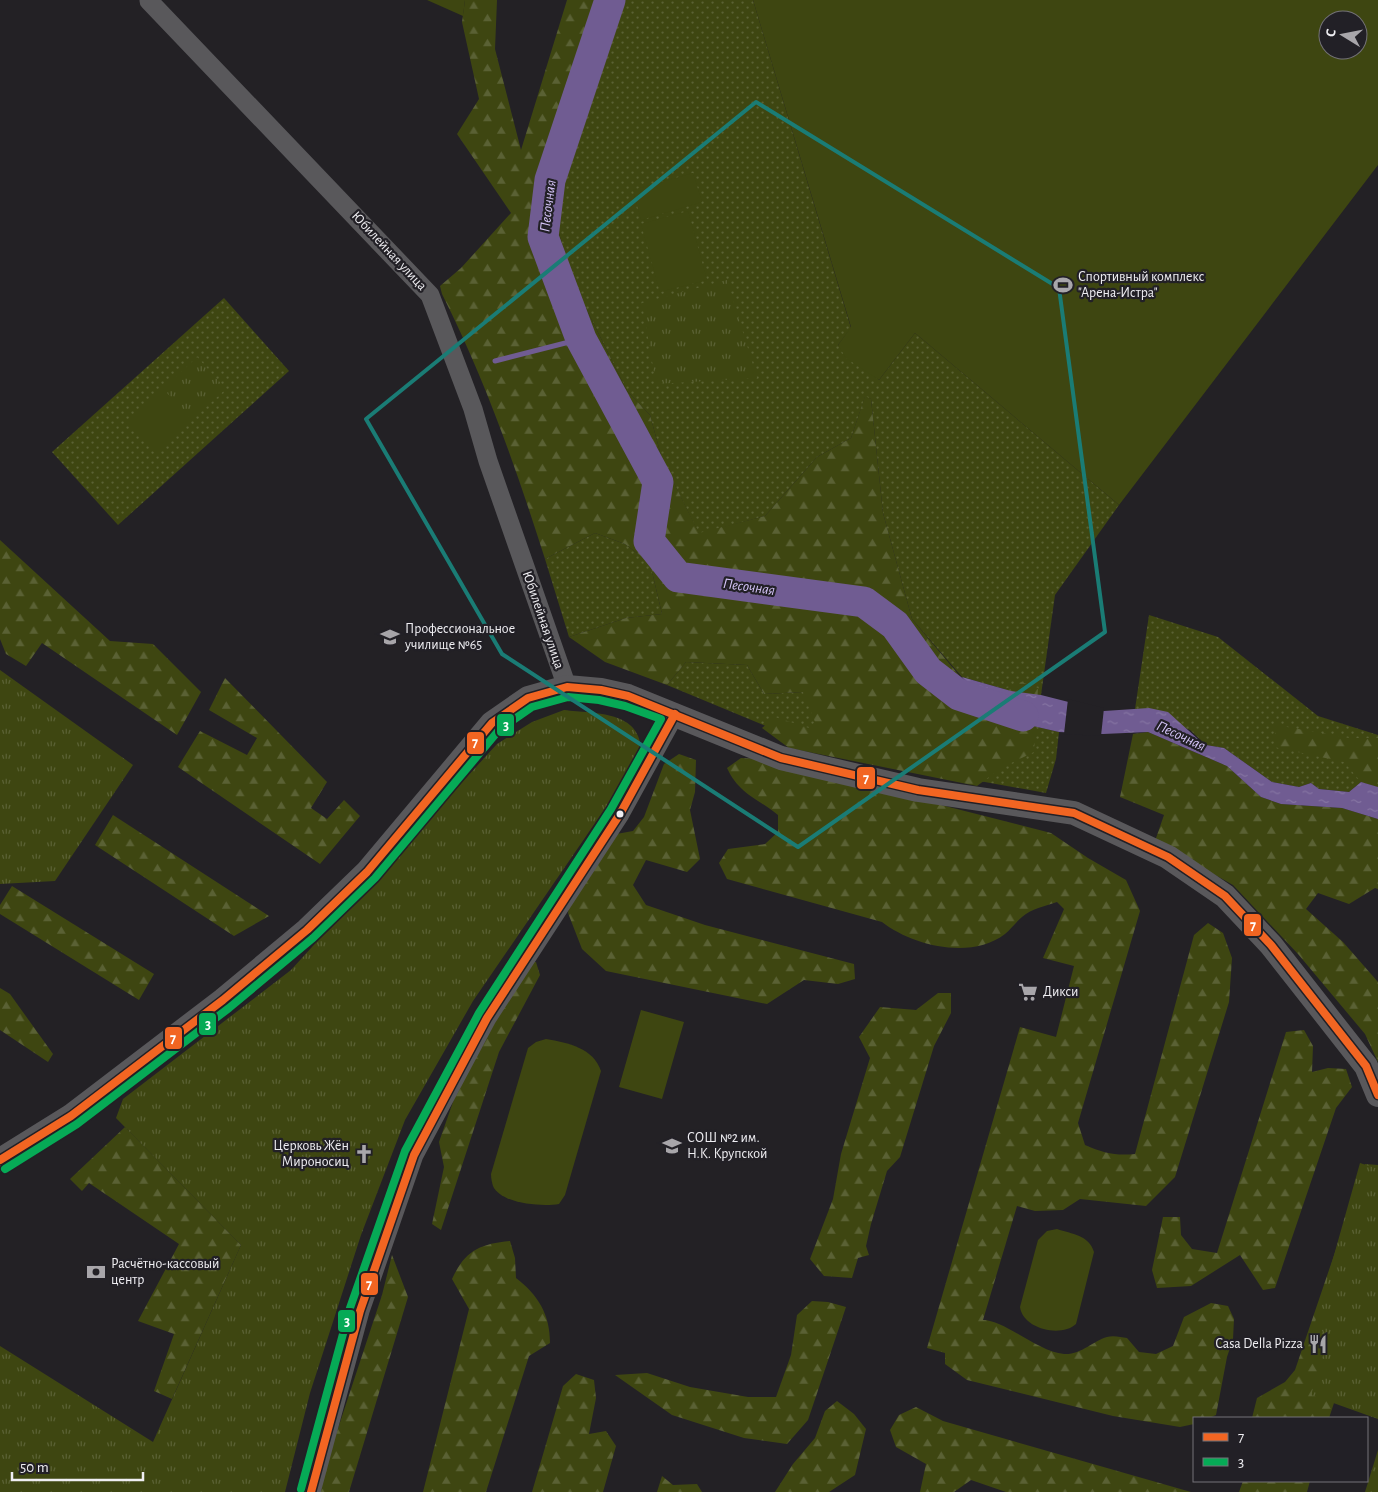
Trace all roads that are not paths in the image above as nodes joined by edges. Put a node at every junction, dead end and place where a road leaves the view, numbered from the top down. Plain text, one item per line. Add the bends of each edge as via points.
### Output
1 (148, 1) edge
2 (567, 687) junction
3 (675, 714) junction
4 (1378, 1096) edge
5 (0, 1160) edge
6 (310, 1492) edge

1 - 2 street, Юбилейная улица via 430,295 473,409
2 - 3 street, Юбилейная улица via 628,696
2 - 5 street via 528,698 492,723 367,872 307,930 223,1000 71,1116
3 - 4 street, Юбилейная улица via 781,758 918,790 1074,813 1168,857 1224,896 1271,945 1366,1066
3 - 6 street via 620,814 487,1018 414,1155 360,1311

